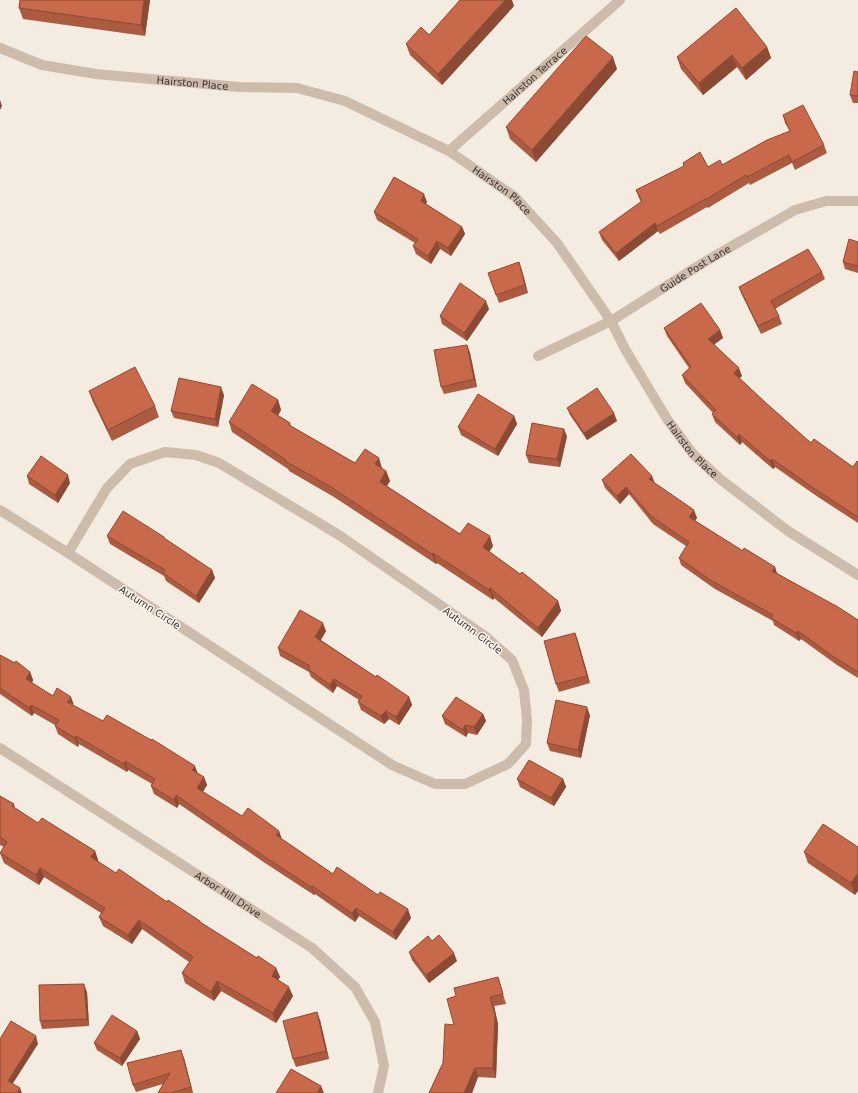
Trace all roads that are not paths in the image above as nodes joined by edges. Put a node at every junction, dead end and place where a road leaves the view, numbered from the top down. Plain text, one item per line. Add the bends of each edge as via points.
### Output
1 (620, 0) edge
2 (0, 48) edge
3 (449, 151) junction
4 (858, 201) edge
5 (611, 321) junction
6 (538, 356) dead end
7 (0, 510) edge
8 (68, 553) junction
9 (858, 575) edge
10 (0, 748) edge
11 (378, 1093) edge

1 - 3 street, Hairston Terrace
2 - 3 street, Hairston Place via 42,65 96,74 239,87 297,88 346,101
3 - 5 street, Hairston Place via 515,198 557,243
4 - 5 street, Guide Post Lane via 826,201 795,210
5 - 6 street, Guide Post Lane
5 - 9 street, Hairston Place via 667,419 694,454 720,479 788,531
7 - 8 street, Autumn Circle
8 - 8 street, Autumn Circle via 392,765 434,784 465,784 508,764 526,744 524,690 512,660 485,636 339,535 219,463 196,455 166,452 130,464 106,488
10 - 11 street, Arbor Hill Drive via 318,952 355,987 375,1022 384,1066

